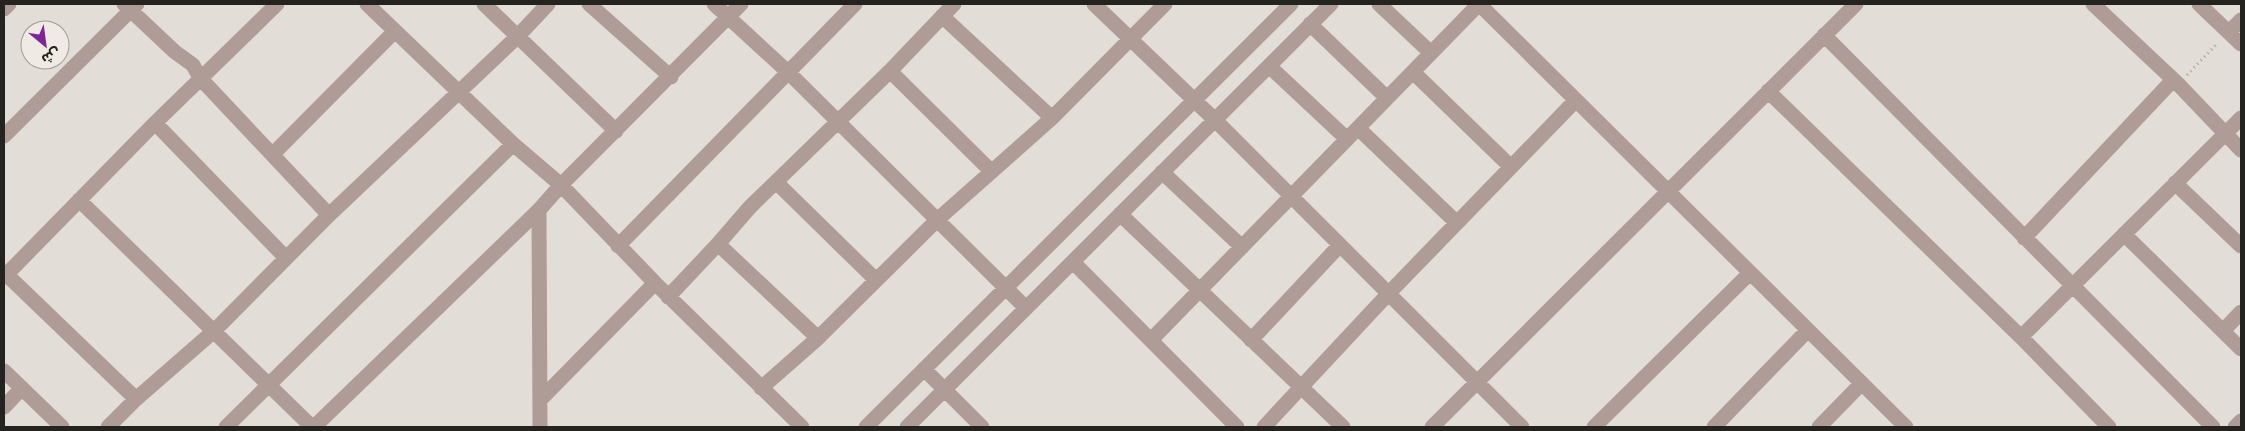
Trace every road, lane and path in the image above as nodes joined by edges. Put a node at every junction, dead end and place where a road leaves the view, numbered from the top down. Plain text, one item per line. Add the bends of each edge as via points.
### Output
1 (9, 4) edge
2 (276, 4) edge
3 (367, 4) edge
4 (484, 4) edge
5 (548, 4) edge
6 (589, 4) edge
7 (714, 4) edge
8 (741, 4) edge
9 (855, 4) edge
10 (954, 4) edge
11 (1094, 4) edge
12 (1165, 4) edge
13 (1291, 4) edge
14 (1331, 4) edge
15 (1379, 4) edge
16 (1479, 4) edge
17 (1856, 4) edge
18 (2093, 4) edge
19 (2199, 4) edge
20 (131, 6) edge
21 (4, 9) edge
22 (942, 16) junction
23 (728, 17) junction
24 (2241, 20) edge
25 (1310, 24) junction
26 (394, 32) junction
27 (2229, 32) junction
28 (1824, 35) junction
29 (517, 37) junction
30 (1130, 38) junction
31 (2241, 44) edge
32 (1431, 53) junction
33 (1269, 66) junction
34 (890, 71) junction
35 (1413, 72) junction
36 (789, 73) junction
37 (670, 77) junction
38 (200, 78) junction
39 (2176, 82) junction
40 (1768, 91) junction
41 (460, 92) junction
42 (1387, 98) junction
43 (1576, 100) junction
44 (1195, 101) junction
45 (1052, 118) junction
46 (2241, 118) edge
47 (1215, 120) junction
48 (838, 122) junction
49 (155, 123) junction
50 (1358, 128) junction
51 (616, 131) junction
52 (2225, 134) junction
53 (4, 136) edge
54 (1347, 139) junction
55 (513, 144) junction
56 (2241, 150) edge
57 (273, 154) junction
58 (1511, 167) junction
59 (991, 171) junction
60 (1162, 172) junction
61 (776, 182) junction
62 (2175, 183) junction
63 (561, 185) junction
64 (1668, 191) junction
65 (1291, 196) junction
66 (79, 200) junction
67 (539, 210) junction
68 (1120, 214) junction
69 (330, 215) junction
70 (936, 220) junction
71 (1457, 223) junction
72 (2124, 234) junction
73 (2024, 238) junction
74 (718, 244) junction
75 (1340, 245) junction
76 (618, 246) junction
77 (2241, 246) edge
78 (1242, 247) junction
79 (286, 258) junction
80 (1073, 262) junction
81 (1750, 273) junction
82 (5, 275) edge
83 (875, 279) junction
84 (655, 283) junction
85 (2071, 286) junction
86 (1006, 288) junction
87 (1199, 290) junction
88 (1389, 293) junction
89 (668, 296) junction
90 (1026, 308) junction
91 (2241, 312) edge
92 (1808, 330) junction
93 (214, 331) junction
94 (2223, 331) junction
95 (818, 338) junction
96 (2021, 338) junction
97 (1151, 340) junction
98 (1252, 340) junction
99 (2241, 349) edge
100 (924, 370) junction
101 (4, 371) edge
102 (1477, 383) junction
103 (1862, 383) junction
104 (269, 384) junction
105 (1302, 387) junction
106 (22, 388) junction
107 (761, 388) junction
108 (945, 390) junction
109 (136, 398) junction
110 (540, 400) junction
111 (4, 406) edge
112 (2241, 421) edge
113 (62, 427) edge
114 (108, 427) edge
115 (226, 427) edge
116 (313, 427) edge
117 (540, 427) edge
118 (802, 427) edge
119 (866, 427) edge
120 (907, 427) edge
121 (982, 427) edge
122 (1238, 427) edge
123 (1264, 427) edge
124 (1343, 427) edge
125 (1432, 427) edge
126 (1522, 427) edge
127 (1594, 427) edge
128 (1714, 427) edge
129 (1819, 427) edge
130 (1906, 427) edge
131 (2109, 427) edge
132 (2213, 427) edge
133 (2235, 427) edge

1 - 21 street
2 - 38 street
3 - 26 street
4 - 29 street
5 - 29 street
6 - 37 street
7 - 23 street
8 - 23 street
9 - 36 street
10 - 22 street
11 - 30 street
12 - 30 street
13 - 44 street
14 - 25 street
15 - 32 street
16 - 32 street
16 - 43 street
17 - 28 street
18 - 39 street
19 - 27 street
20 - 38 street via 175,52 192,64
20 - 53 street
22 - 34 street
22 - 45 street
23 - 36 street
23 - 37 street
24 - 27 street
25 - 33 street
25 - 42 street
26 - 41 street
26 - 57 street
27 - 31 street
27 - 39 path
28 - 40 street
28 - 73 street
29 - 41 street
29 - 51 street
30 - 44 street
30 - 45 street
32 - 35 street
33 - 47 street
33 - 54 street
34 - 48 street
34 - 59 street
35 - 42 street
35 - 58 street
36 - 48 street
36 - 76 street
37 - 51 street
38 - 49 street
38 - 57 street
39 - 52 street
39 - 73 street
40 - 64 street
40 - 96 street
41 - 55 street
41 - 69 street
42 - 50 street
43 - 58 street
43 - 64 street
44 - 47 street
44 - 86 street
45 - 59 street
46 - 52 street
47 - 60 street
47 - 65 street
48 - 61 street
48 - 70 street
49 - 66 street
49 - 79 street
50 - 54 street
50 - 71 street
51 - 63 street
52 - 56 street
52 - 62 street
54 - 65 street
55 - 63 street
55 - 104 street
57 - 69 street
58 - 71 street
59 - 70 street
60 - 68 street
60 - 78 street
61 - 74 street
61 - 83 street
62 - 72 street
62 - 77 street
63 - 67 street
63 - 76 street
64 - 81 street
64 - 102 street
65 - 75 street
65 - 78 street
66 - 82 street
66 - 93 street
67 - 110 street
67 - 116 street
68 - 80 street
68 - 87 street
69 - 79 street
70 - 83 street
70 - 86 street
71 - 88 street
72 - 85 street
72 - 94 street
73 - 85 street
74 - 89 street
74 - 95 street
75 - 88 street
75 - 98 street
76 - 84 street
78 - 87 street
79 - 93 street
80 - 90 street
80 - 97 street
81 - 92 street
81 - 127 street
82 - 109 street
83 - 95 street
84 - 89 street
84 - 110 street
85 - 96 street
85 - 132 street
86 - 90 street
86 - 100 street
87 - 97 street
87 - 98 street
88 - 102 street
88 - 105 street
89 - 107 street
90 - 108 street
91 - 94 street
92 - 103 street
92 - 128 street
93 - 104 street
93 - 109 street
94 - 99 street
95 - 107 street
96 - 131 street
97 - 122 street
98 - 105 street
100 - 108 street
100 - 119 street
101 - 106 street
102 - 125 street
102 - 126 street
103 - 129 street
103 - 130 street
104 - 115 street
104 - 116 street
105 - 123 street
105 - 124 street
106 - 111 street
106 - 113 street
107 - 118 street
108 - 120 street
108 - 121 street
109 - 114 street
110 - 117 street
112 - 133 street

